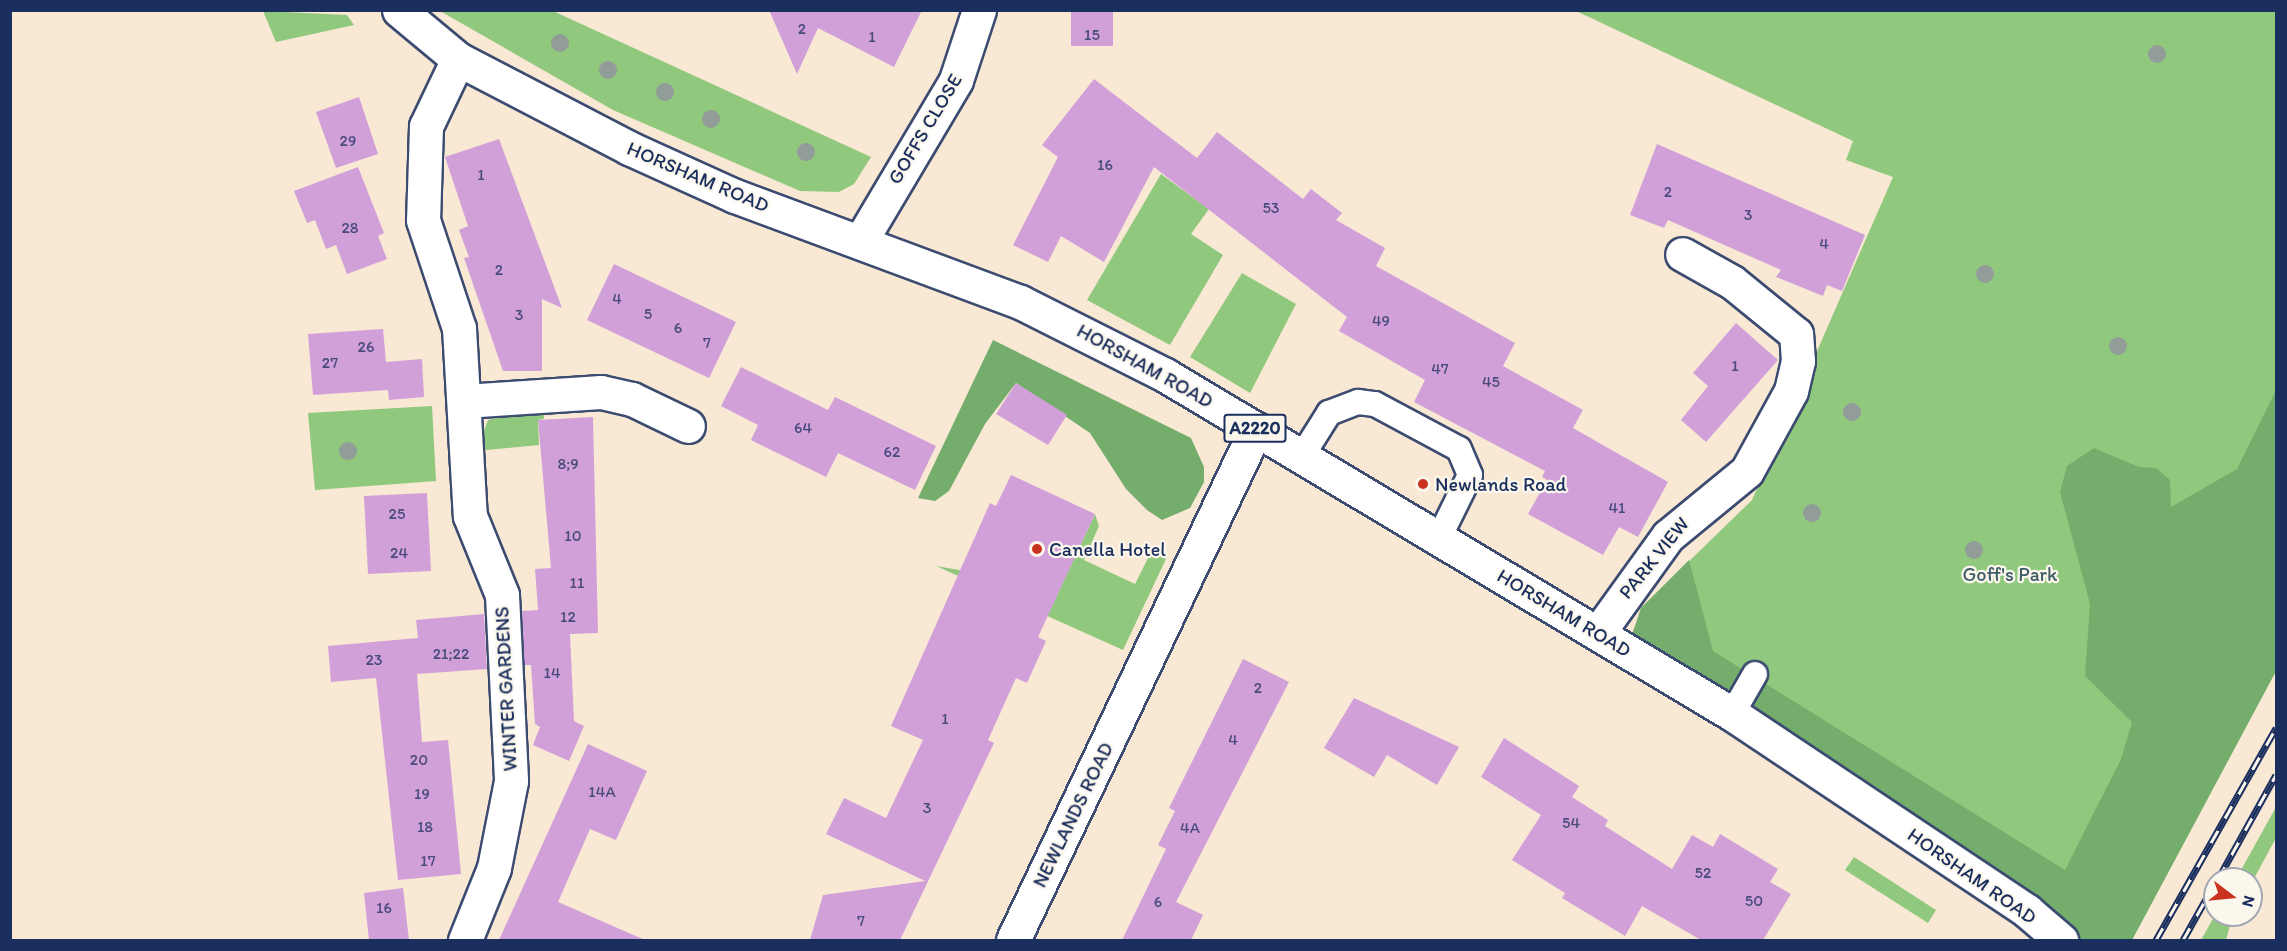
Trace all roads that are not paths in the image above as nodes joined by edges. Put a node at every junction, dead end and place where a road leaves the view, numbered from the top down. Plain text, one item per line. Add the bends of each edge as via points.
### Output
1 (399, 10) edge
2 (979, 10) edge
3 (458, 59) junction
4 (860, 242) junction
5 (1682, 254) dead end
6 (464, 401) junction
7 (688, 426) dead end
8 (1256, 429) junction
9 (1302, 456) junction
10 (1439, 538) junction
11 (1598, 633) junction
12 (1755, 674) dead end
13 (1731, 714) junction
14 (2054, 938) edge
15 (465, 940) edge
16 (1013, 940) edge

1 - 3 street, HORSHAM ROAD / A2220
2 - 4 street, GOFFS CLOSE via 956,80
3 - 4 street, HORSHAM ROAD / A2220 via 639,153
3 - 6 street, WINTER GARDENS via 426,126 421,176 423,220 459,328
4 - 8 street, HORSHAM ROAD / A2220 via 1073,326
5 - 11 street, PARK VIEW via 1732,282 1796,334 1798,361 1791,391 1747,471 1668,536
6 - 7 street via 601,392 632,399
6 - 15 street, WINTER GARDENS via 470,516 502,595 511,781 494,868
8 - 9 street, HORSHAM ROAD / A2220
8 - 16 street, NEWLANDS ROAD
9 - 10 street, HORSHAM ROAD / A2220
9 - 10 lane via 1329,412 1358,402 1375,404 1459,449 1470,475
10 - 11 street, HORSHAM ROAD / A2220
11 - 13 street, HORSHAM ROAD / A2220
12 - 13 lane
13 - 14 street, HORSHAM ROAD / A2220 via 2027,911

